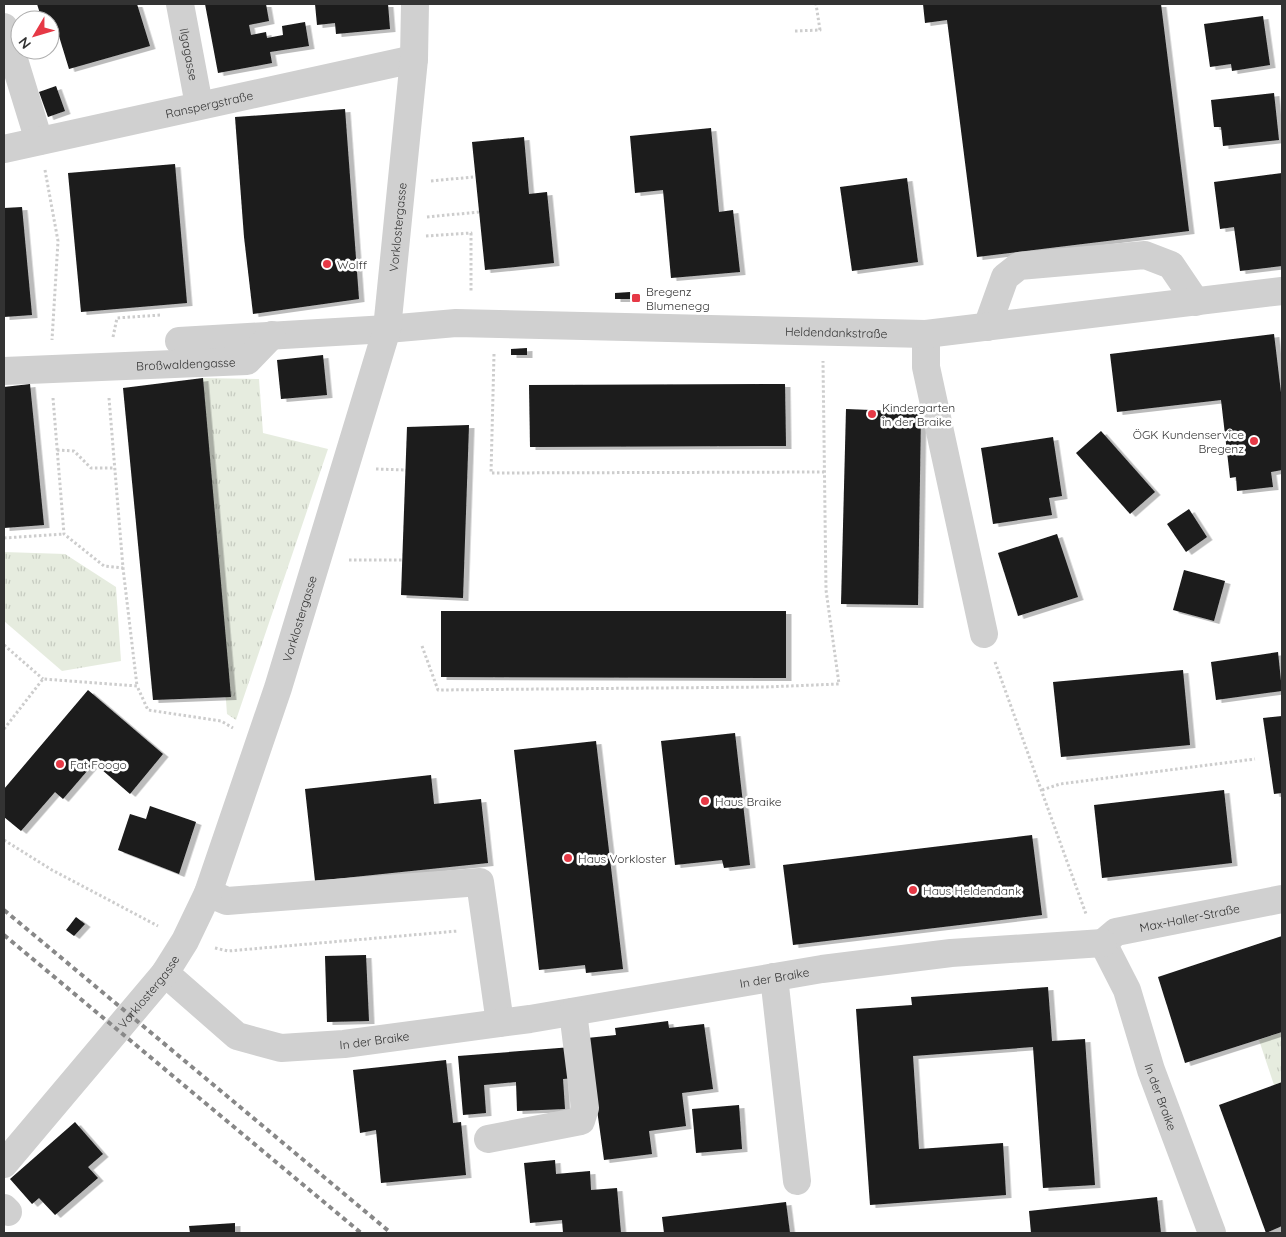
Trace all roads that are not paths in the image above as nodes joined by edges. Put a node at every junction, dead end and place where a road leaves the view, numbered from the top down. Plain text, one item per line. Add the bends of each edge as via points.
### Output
1 (180, 4) edge
2 (415, 4) edge
3 (4, 27) edge
4 (414, 59) junction
5 (200, 105) junction
6 (39, 140) junction
7 (4, 149) edge
8 (1282, 291) edge
9 (1196, 302) junction
10 (987, 327) junction
11 (388, 329) junction
12 (926, 334) junction
13 (272, 335) junction
14 (179, 341) dead end
15 (4, 371) edge
16 (984, 634) road end
17 (208, 893) junction
18 (1282, 900) edge
19 (1103, 943) junction
20 (165, 973) junction
21 (774, 977) junction
22 (573, 1012) junction
23 (500, 1023) junction
24 (488, 1139) dead end
25 (4, 1164) edge
26 (797, 1181) dead end
27 (1212, 1233) edge

1 - 5 street, Ilgagasse
2 - 4 street, Vorklostergasse
3 - 6 street
4 - 5 street, Ranspergstraße
4 - 11 street, Vorklostergasse
5 - 6 street, Ranspergstraße
6 - 7 street, Ranspergstraße
8 - 9 street, Heldendankstraße
9 - 10 street, Heldendankstraße
9 - 10 street via 1171,265 1145,255 1019,266 1005,277
10 - 12 street, Heldendankstraße
11 - 12 street, Heldendankstraße via 471,323
11 - 13 street
11 - 17 street, Vorklostergasse via 259,742
12 - 16 street via 926,367
13 - 14 street
13 - 15 street, Broßwaldengasse via 247,361
17 - 20 street, Vorklostergasse
17 - 23 street via 227,901 480,882
18 - 19 street, Max-Haller-Straße via 1116,932
19 - 21 street, In der Braike via 951,954
19 - 27 street, In der Braike via 1126,990 1151,1070
20 - 23 street, In der Braike via 237,1036 281,1048 344,1044
20 - 25 street, Vorklostergasse
21 - 22 street, In der Braike
21 - 26 street
22 - 23 street, In der Braike
22 - 24 street via 585,1108 581,1121

